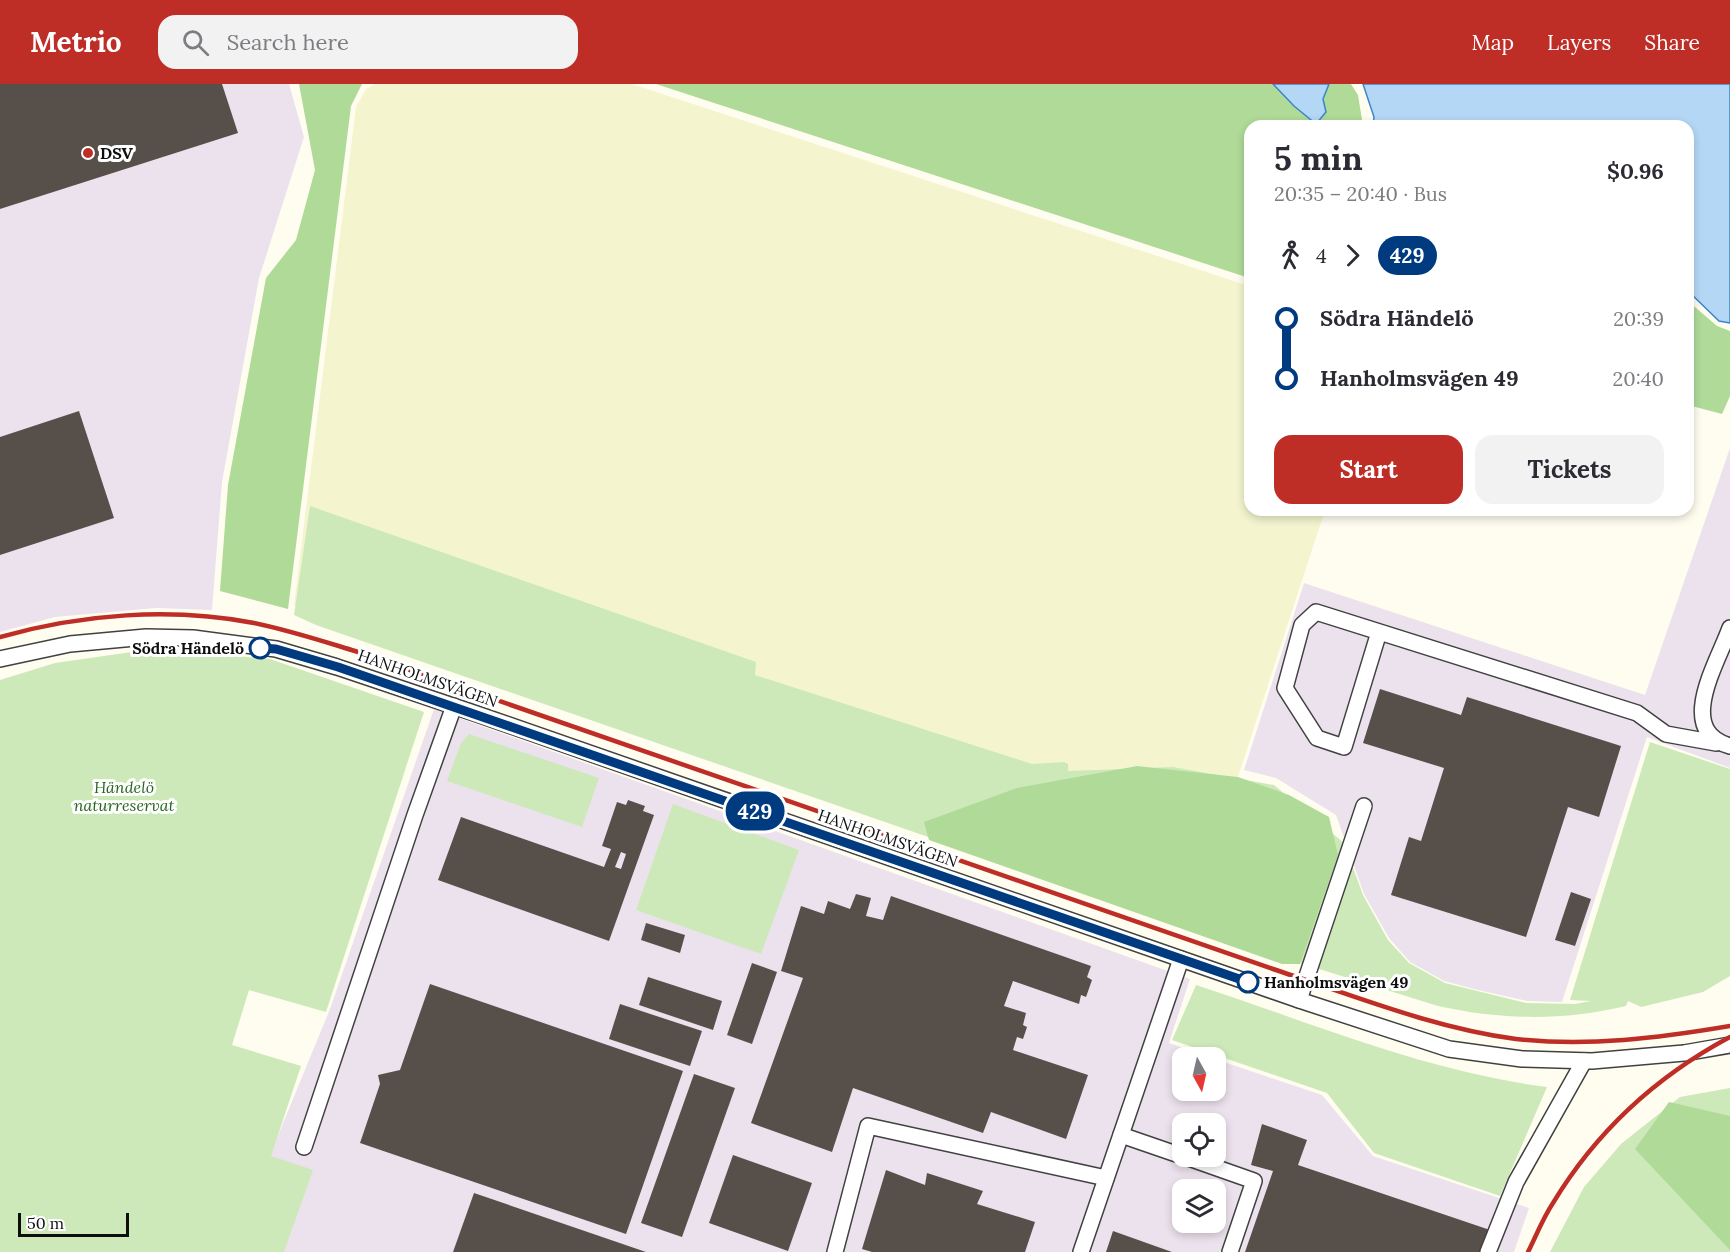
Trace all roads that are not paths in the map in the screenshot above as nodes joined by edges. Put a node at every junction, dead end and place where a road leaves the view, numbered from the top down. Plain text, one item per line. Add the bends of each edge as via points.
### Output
1 (1730, 628) edge
2 (1379, 632) junction
3 (0, 659) edge
4 (454, 706) junction
5 (1723, 744) edge
6 (1364, 806) dead end
7 (1181, 959) junction
8 (1299, 1000) junction
9 (1730, 1045) edge
10 (1584, 1061) junction
11 (1121, 1135) junction
12 (304, 1148) dead end
13 (1172, 1152) edge
14 (1214, 1167) edge
15 (1106, 1178) junction
16 (835, 1252) edge
17 (1081, 1252) edge
18 (1230, 1252) edge
19 (1488, 1252) edge

1 - 5 street via 1702,704 1701,722
2 - 2 street via 1316,612 1302,625 1285,688 1317,738 1344,747
2 - 5 street via 1637,713 1666,734
3 - 4 street, HANHOLMSVÄGEN via 119,639 193,638 276,649
4 - 7 street, HANHOLMSVÄGEN
4 - 12 street
6 - 8 street
7 - 8 street, HANHOLMSVÄGEN
7 - 11 street
8 - 10 street, HANHOLMSVÄGEN via 1449,1049 1522,1059
9 - 10 street, HANHOLMSVÄGEN
10 - 19 street via 1516,1182
11 - 13 street
11 - 15 street
14 - 18 street via 1254,1181
15 - 16 street via 868,1126
15 - 17 street

